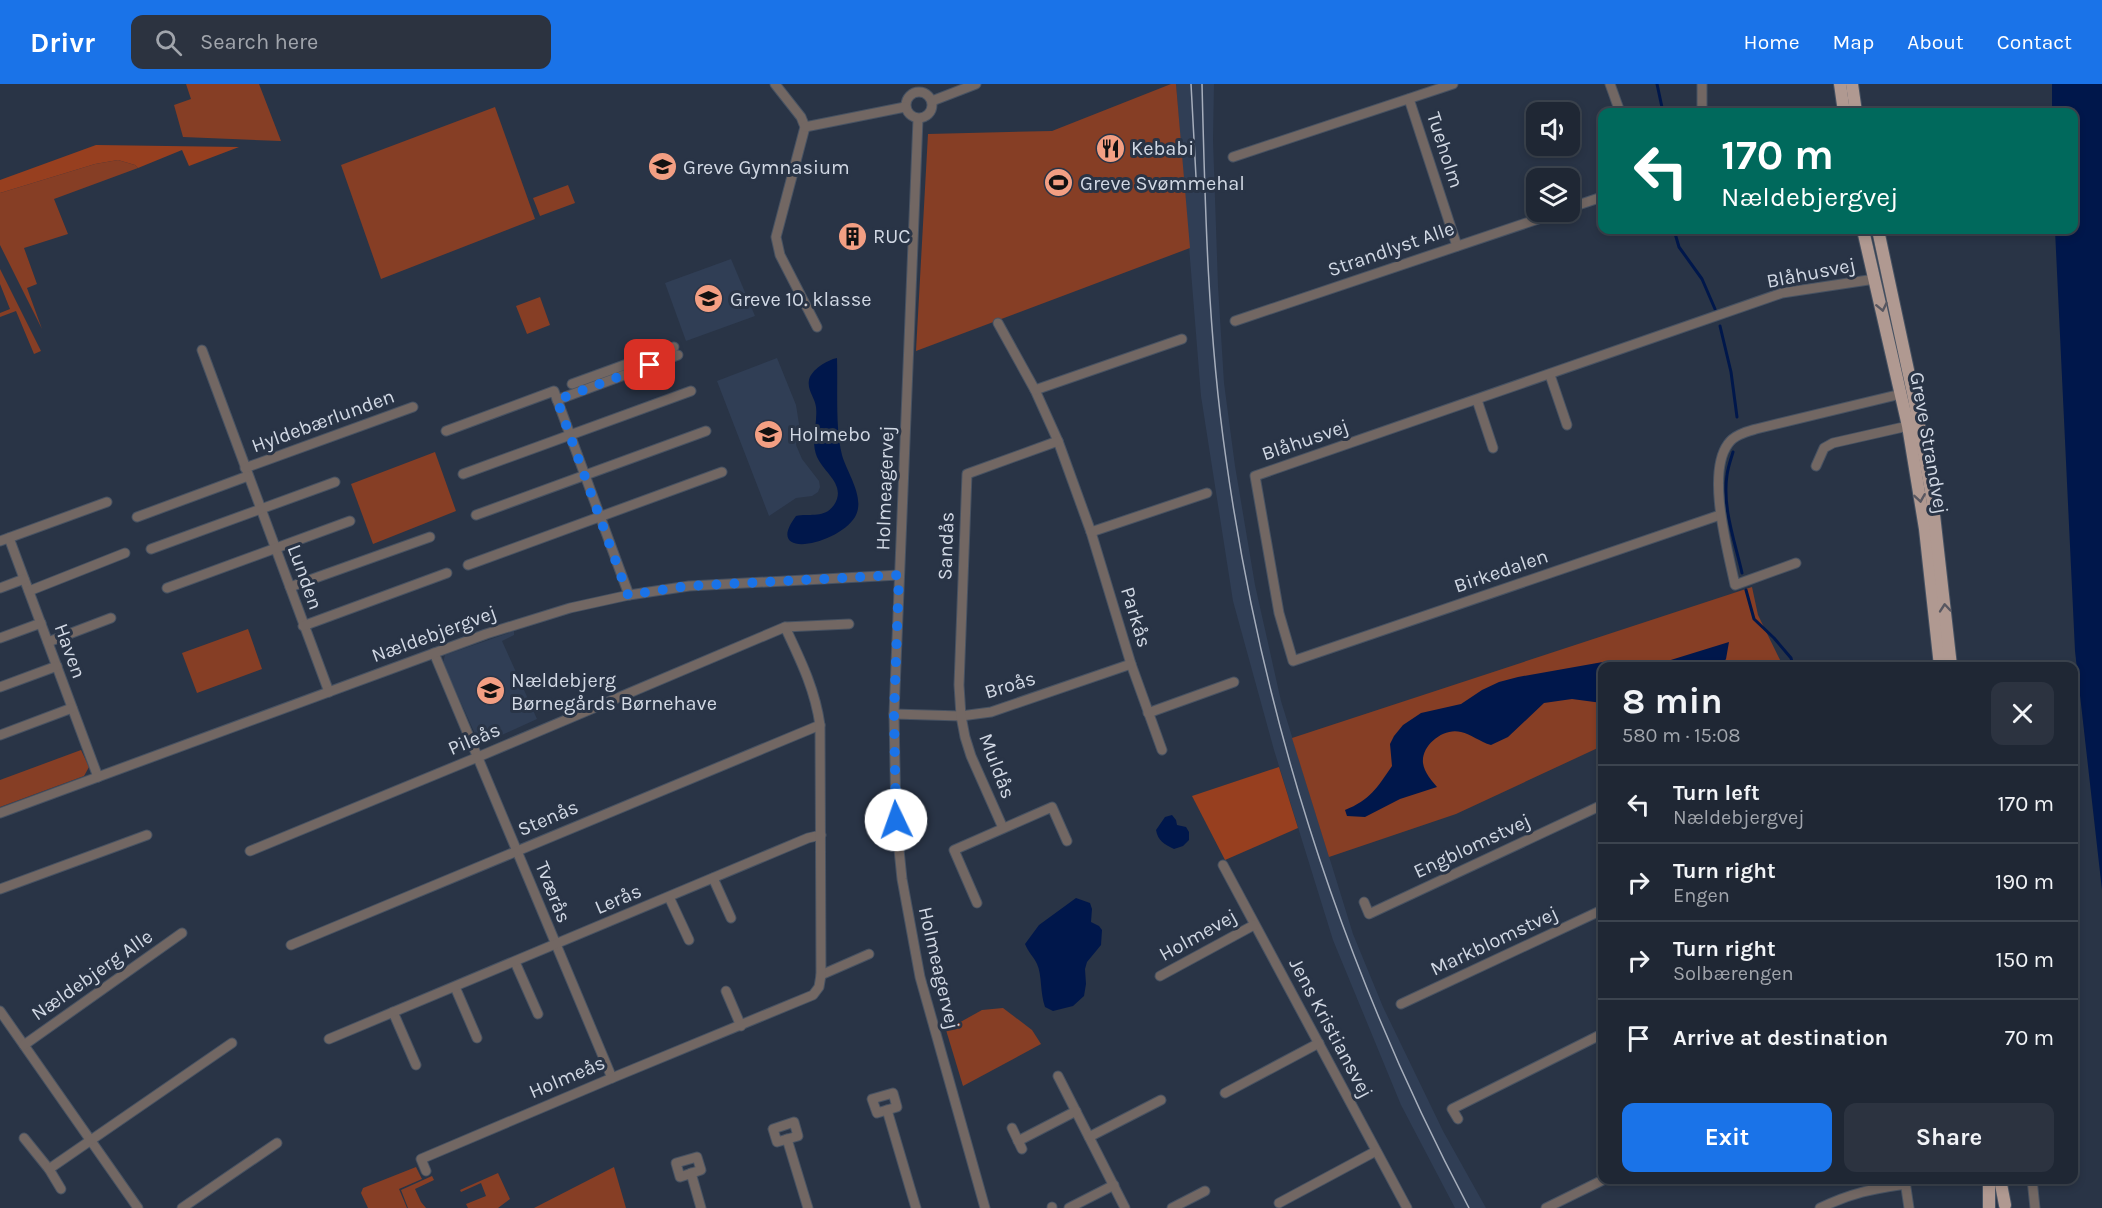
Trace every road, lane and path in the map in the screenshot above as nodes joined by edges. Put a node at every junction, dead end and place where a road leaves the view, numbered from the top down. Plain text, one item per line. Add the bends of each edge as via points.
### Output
1 (775, 84) edge
2 (976, 84) edge
3 (1453, 84) edge
4 (1610, 84) edge
5 (1702, 84) edge
6 (1840, 84) edge
7 (1852, 84) edge
8 (918, 88) edge
9 (1409, 99) junction
10 (932, 101) junction
11 (905, 107) junction
12 (1619, 108) edge
13 (1702, 108) edge
14 (1843, 108) edge
15 (1855, 108) edge
16 (918, 118) junction
17 (805, 127) junction
18 (1233, 157) dead end
19 (1598, 198) edge
20 (1580, 204) edge
21 (1529, 222) edge
22 (1864, 234) edge
23 (1879, 234) edge
24 (1457, 246) junction
25 (1875, 279) junction
26 (1235, 321) dead end
27 (998, 323) dead end
28 (817, 327) dead end
29 (1182, 339) dead end
30 (202, 350) dead end
31 (1550, 375) junction
32 (572, 384) dead end
33 (1035, 390) junction
34 (691, 391) dead end
35 (1901, 394) junction
36 (556, 395) junction
37 (1477, 400) junction
38 (413, 406) dead end
39 (1567, 426) dead end
40 (1908, 426) junction
41 (446, 431) dead end
42 (706, 431) dead end
43 (570, 435) junction
44 (1058, 441) junction
45 (1493, 448) dead end
46 (1816, 466) dead end
47 (246, 472) junction
48 (722, 472) dead end
49 (463, 474) dead end
50 (585, 475) junction
51 (334, 482) dead end
52 (1207, 493) dead end
53 (107, 502) dead end
54 (260, 509) junction
55 (476, 515) dead end
56 (1720, 515) junction
57 (600, 516) junction
58 (137, 517) dead end
59 (350, 520) dead end
60 (1091, 532) junction
61 (430, 537) dead end
62 (5, 540) edge
63 (275, 548) junction
64 (151, 549) dead end
65 (125, 553) dead end
66 (1796, 563) dead end
67 (468, 565) dead end
68 (447, 573) dead end
69 (899, 575) junction
70 (24, 579) junction
71 (290, 587) junction
72 (0, 588) edge
73 (167, 588) dead end
74 (29, 591) junction
75 (628, 595) junction
76 (111, 618) dead end
77 (41, 623) junction
78 (849, 624) dead end
79 (303, 626) junction
80 (785, 627) junction
81 (0, 638) edge
82 (48, 642) junction
83 (434, 653) junction
84 (1293, 661) joint
85 (1940, 662) edge
86 (1951, 662) edge
87 (1131, 664) junction
88 (57, 666) junction
89 (1234, 682) dead end
90 (0, 687) edge
91 (328, 692) junction
92 (72, 708) junction
93 (1148, 712) junction
94 (894, 714) junction
95 (961, 716) junction
96 (820, 725) junction
97 (0, 735) edge
98 (1162, 750) dead end
99 (478, 757) junction
100 (98, 777) junction
101 (1598, 807) edge
102 (0, 813) edge
103 (1003, 828) junction
104 (147, 835) dead end
105 (821, 835) junction
106 (1066, 841) dead end
107 (517, 850) junction
108 (250, 851) dead end
109 (1223, 865) dead end
110 (713, 878) junction
111 (0, 889) edge
112 (669, 897) junction
113 (1364, 902) dead end
114 (977, 903) dead end
115 (1598, 912) edge
116 (731, 918) dead end
117 (1254, 925) junction
118 (182, 933) dead end
119 (689, 940) dead end
120 (291, 945) dead end
121 (555, 945) junction
122 (869, 954) dead end
123 (515, 962) junction
124 (821, 975) junction
125 (1160, 976) dead end
126 (455, 987) junction
127 (726, 991) dead end
128 (1401, 1004) dead end
129 (0, 1011) edge
130 (393, 1012) junction
131 (538, 1014) dead end
132 (741, 1026) junction
133 (1598, 1037) edge
134 (477, 1038) dead end
135 (329, 1039) dead end
136 (232, 1043) dead end
137 (1319, 1043) junction
138 (24, 1045) junction
139 (416, 1065) dead end
140 (1058, 1076) dead end
141 (612, 1077) junction
142 (1225, 1093) dead end
143 (1161, 1100) dead end
144 (887, 1110) dead end
145 (1076, 1111) junction
146 (1458, 1119) dead end
147 (1012, 1128) dead end
148 (1089, 1137) junction
149 (24, 1138) dead end
150 (787, 1139) dead end
151 (90, 1140) junction
152 (277, 1143) dead end
153 (1376, 1151) junction
154 (49, 1169) junction
155 (426, 1171) dead end
156 (691, 1173) dead end
157 (1598, 1182) edge
158 (1894, 1184) edge
159 (1905, 1184) edge
160 (1989, 1184) edge
161 (2001, 1184) edge
162 (2033, 1184) edge
163 (1114, 1185) junction
164 (61, 1189) dead end
165 (1205, 1191) dead end
166 (1279, 1203) dead end
167 (2008, 1207) edge
168 (138, 1208) edge
169 (182, 1208) edge
170 (701, 1208) edge
171 (808, 1208) edge
172 (916, 1208) edge
173 (985, 1208) edge
174 (1069, 1208) edge
175 (1125, 1208) edge
176 (1172, 1208) edge
177 (1407, 1208) edge
178 (1547, 1208) edge
179 (1820, 1208) edge
180 (1908, 1208) edge
181 (1988, 1208) edge
182 (2035, 1208) edge

1 - 17 street
2 - 10 street
3 - 9 street
4 - 12 street
5 - 13 street
6 - 14 main road
7 - 15 main road
8 - 10 street
8 - 11 street
9 - 18 street
9 - 24 street, Tueholm
10 - 16 street via 927,115
11 - 16 street
11 - 17 street
16 - 69 street, Holmeagervej
17 - 28 street via 776,237 780,255
19 - 20 street
21 - 24 street, Strandlyst Alle
22 - 25 main road, Greve Strandvej
86 -> 23 main road, Greve Strandvej via 1932,497
24 - 26 street, Strandlyst Alle
25 - 31 street, Blåhusvej via 1782,293
25 -> 35 main road, Greve Strandvej
27 - 33 street, Parkås
29 - 33 street
30 - 47 street, Lunden
31 - 37 street, Blåhusvej
31 - 39 street
32 - 36 street via 672,352
33 - 44 street, Parkås
34 - 43 street
35 - 40 main road, Greve Strandvej
35 - 56 street via 1756,429 1732,439 1720,466
36 - 41 street
36 - 43 street
37 - 45 street
37 - 84 street, Blåhusvej via 1254,476 1279,613
38 - 47 street, Hyldebærlunden
40 - 46 street via 1833,443 1824,448
40 -> 85 main road, Greve Strandvej via 1925,529
42 - 50 street
43 - 49 street
43 - 50 street
44 - 60 street, Parkås
44 - 95 street, Sandås via 967,474 958,685
47 - 54 street, Lunden
47 - 58 street, Hyldebærlunden
48 - 57 street
50 - 55 street
50 - 57 street
51 - 54 street
52 - 60 street
53 - 62 street
54 - 63 street, Lunden
54 - 64 street
56 - 66 street via 1735,585
56 - 84 street, Birkedalen
57 - 67 street
57 - 75 street
59 - 63 street
60 - 87 street, Parkås
61 - 71 street
62 - 70 street, Haven
63 - 71 street, Lunden
63 - 73 street
65 - 74 street
68 - 79 street
69 - 75 street, Nældebjergvej via 688,586
69 - 94 street, Holmeagervej
70 - 72 street
70 - 74 street, Haven
71 - 79 street, Lunden
74 - 77 street, Haven
75 - 83 street, Nældebjergvej via 528,620
76 - 82 street
77 - 81 street
77 - 82 street, Haven
78 - 80 street, Pileås
79 - 91 street, Lunden
80 - 96 street via 809,679
80 - 99 street, Pileås
82 - 88 street, Haven
83 - 91 street, Nældebjergvej
83 - 99 street, Tværås
87 - 93 street, Parkås
87 - 95 street, Broås via 991,712
88 - 90 street
88 - 92 street, Haven
89 - 93 street
91 - 100 street, Nældebjergvej
92 - 97 street
92 - 100 street, Haven
93 - 98 street, Parkås
94 - 95 street, Broås
94 - 173 street, Holmeagervej via 896,820 910,930 937,1042
95 - 103 street, Muldås via 971,756
96 - 105 street
96 - 107 street, Stenås
99 - 107 street, Tværås
99 - 108 street, Pileås
100 - 102 street, Nældebjergvej
101 - 113 street, Engblomstvej via 1369,914
103 - 106 street, Muldås via 1052,807
103 - 114 street, Muldås via 954,850
104 - 111 street
105 - 110 street, Lerås
105 - 124 street
107 - 120 street, Stenås
107 - 121 street, Tværås
109 - 117 street, Jens Kristiansvej
110 - 112 street, Lerås
110 - 116 street
112 - 119 street, Lerås
112 - 121 street, Lerås
115 - 128 street, Markblomstvej
117 - 125 street, Holmevej
117 - 137 street, Jens Kristiansvej
118 - 138 street, Nældebjerg Alle
121 - 123 street, Lerås
121 - 141 street, Tværås
122 - 124 street
123 - 126 street, Lerås
123 - 131 street
124 - 132 street, Holmeås via 813,995
126 - 130 street, Lerås
126 - 134 street
127 - 132 street
129 - 138 street, Nældebjerg Alle
130 - 135 street, Lerås
130 - 139 street
132 - 141 street, Holmeås
133 - 146 street via 1452,1109
136 - 151 street
137 - 142 street
137 - 153 street, Jens Kristiansvej
138 - 151 street, Nældebjerg Alle
140 - 145 street
141 - 155 street, Holmeås via 421,1159
143 - 148 street
144 - 172 street
145 - 147 street via 1020,1145
145 - 148 street
148 - 163 street
149 - 154 street
150 - 171 street
151 - 154 street
151 - 168 street, Nældebjerg Alle
152 - 169 street
153 - 166 street
153 - 177 street, Jens Kristiansvej
154 - 164 street
156 - 170 street
157 - 178 street
158 - 179 street via 1844,1196
159 - 180 street
160 - 181 main road
161 - 167 main road
162 - 182 street
163 - 174 street
163 - 175 street
165 - 176 street
167 - 181 main road

